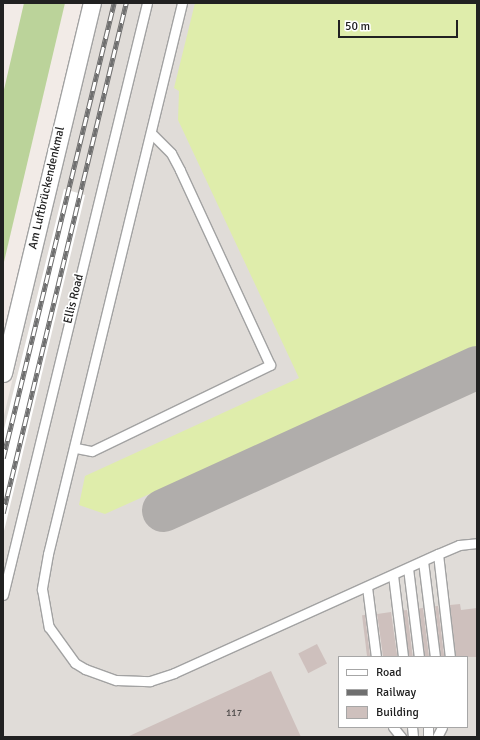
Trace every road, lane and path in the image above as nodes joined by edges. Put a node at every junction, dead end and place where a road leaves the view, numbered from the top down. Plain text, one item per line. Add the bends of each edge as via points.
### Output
1 (92, 3) edge
2 (147, 3) edge
3 (182, 3) edge
4 (151, 133) junction
5 (3, 373) edge
6 (76, 448) junction
7 (477, 544) edge
8 (438, 554) junction
9 (423, 561) junction
10 (408, 568) junction
11 (393, 575) junction
12 (367, 587) junction
13 (3, 595) edge
14 (376, 656) edge
15 (403, 656) edge
16 (419, 656) edge
17 (435, 656) edge
18 (450, 656) edge
19 (394, 728) edge
20 (400, 737) edge

1 - 5 street, Am Luftbrückendenkmal
2 - 13 lane, Ellis Road
3 - 4 lane
4 - 6 lane
4 - 6 lane via 171,153 180,170 270,365 92,451
6 - 12 lane via 48,554 42,589 49,628 75,663 85,669 104,677 135,682 150,681 169,675
7 - 8 lane via 459,546
8 - 9 lane
8 - 18 lane
9 - 10 lane
9 - 17 lane
10 - 11 lane
10 - 16 lane
11 - 12 lane
11 - 15 lane
12 - 14 lane
19 - 20 lane

